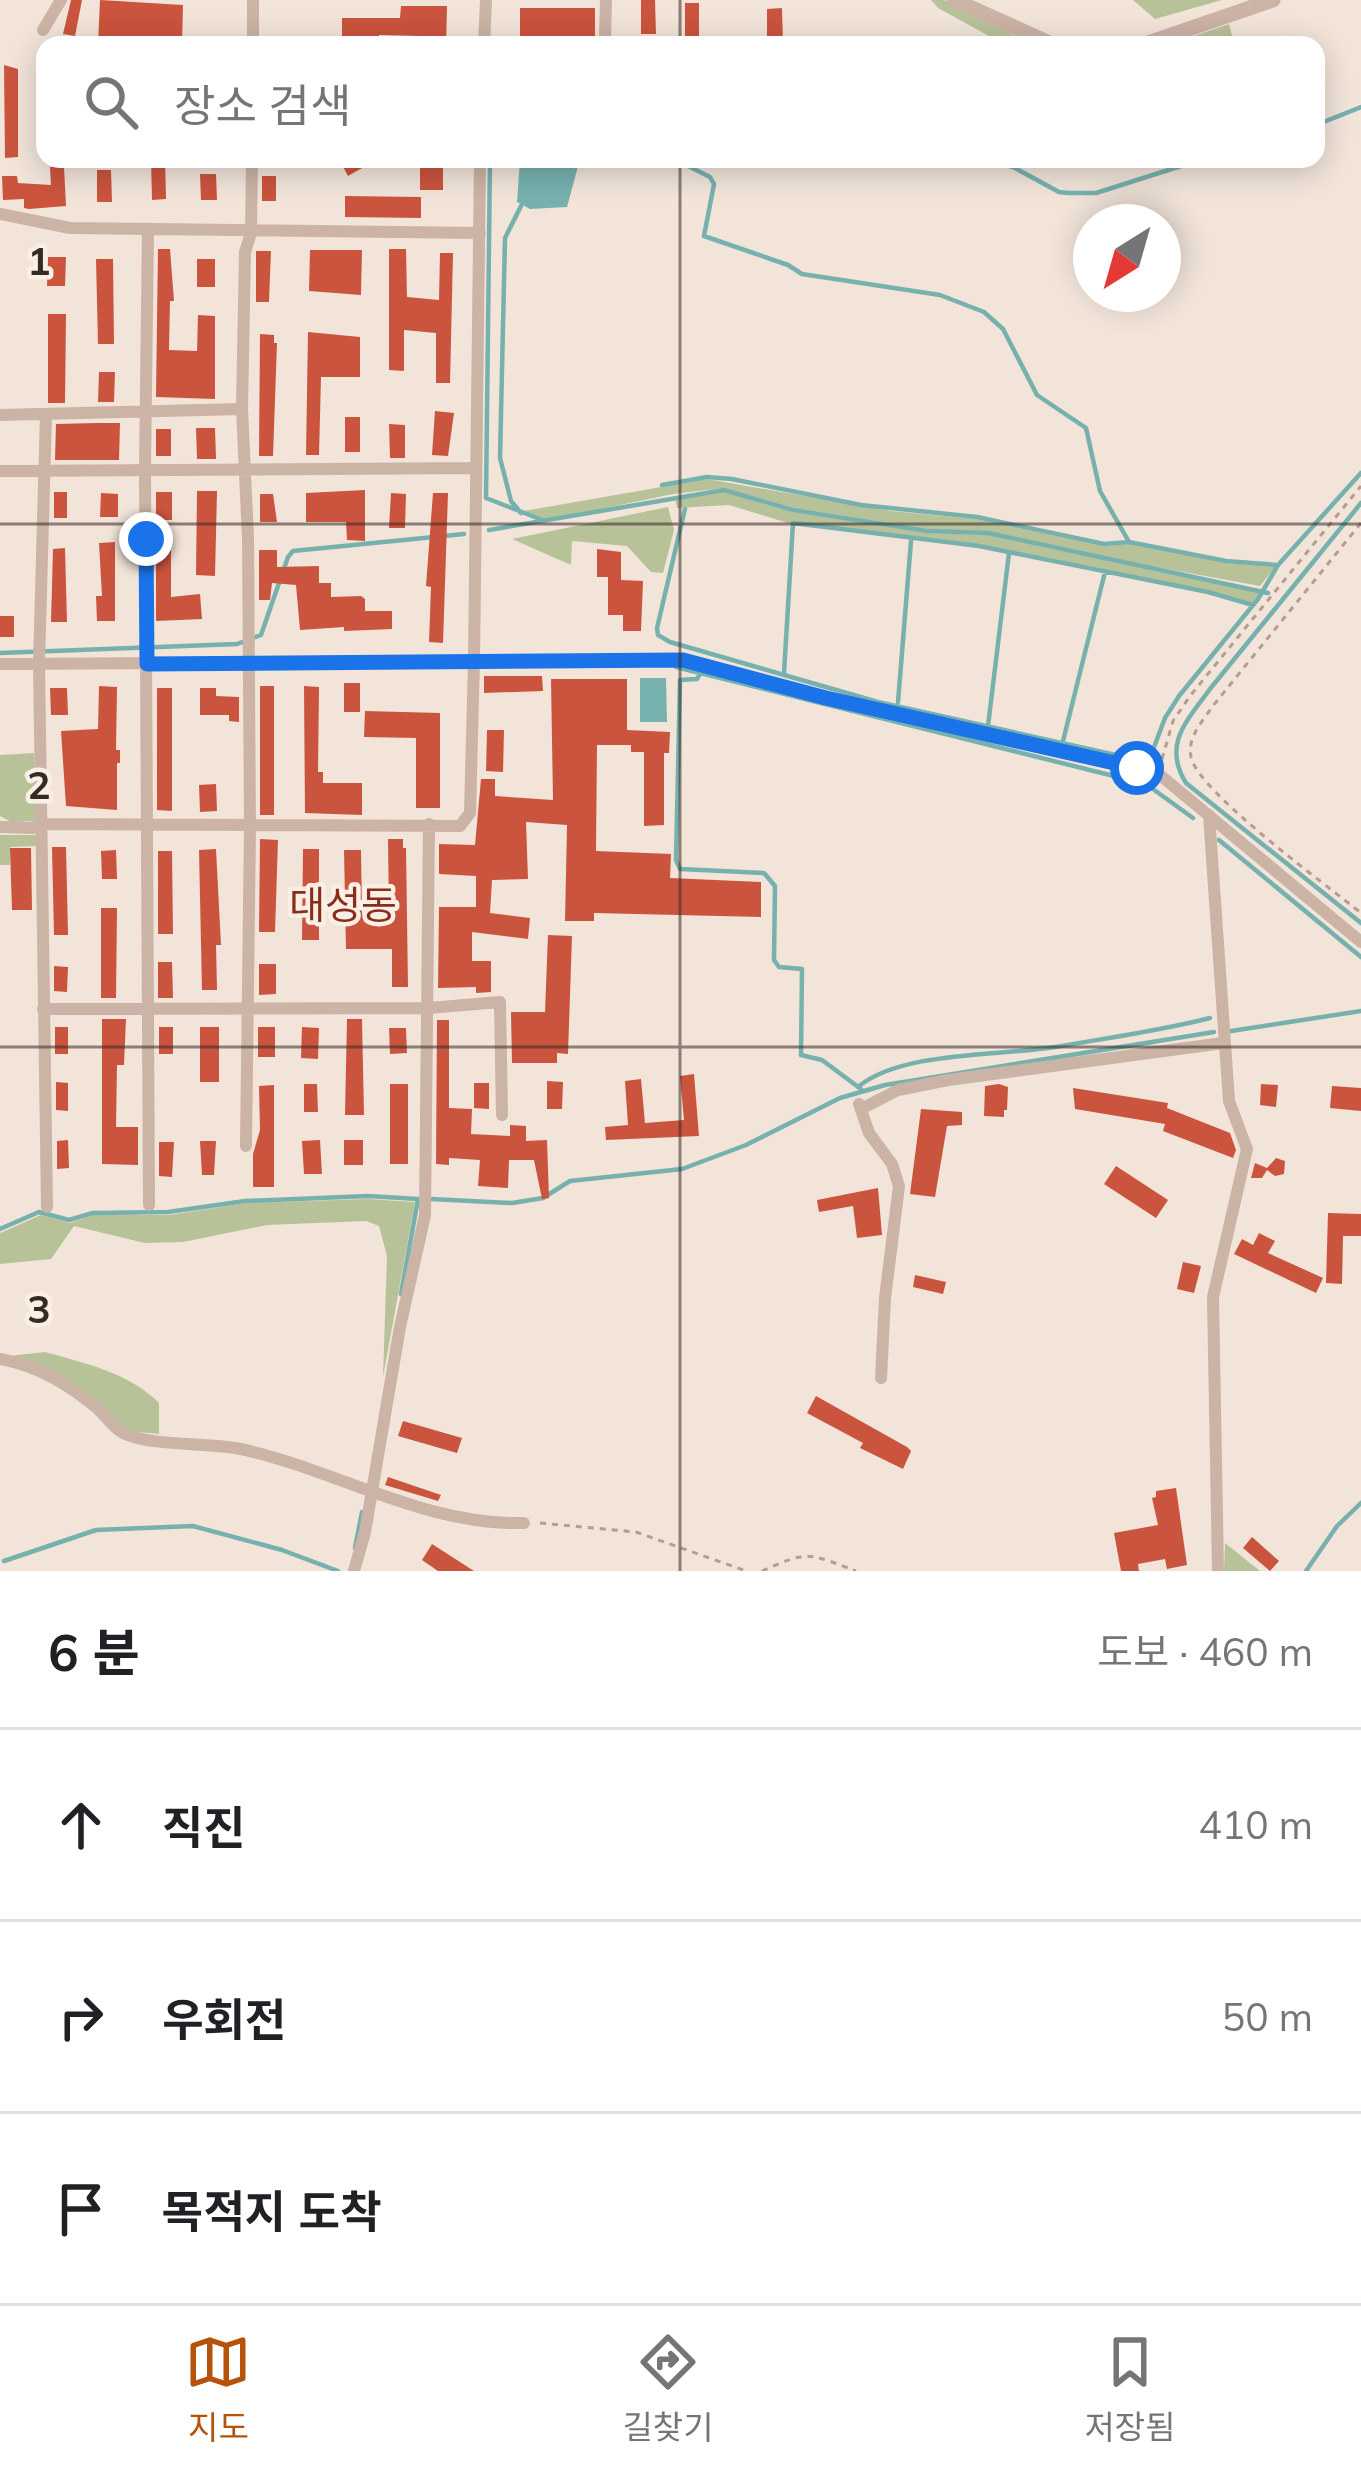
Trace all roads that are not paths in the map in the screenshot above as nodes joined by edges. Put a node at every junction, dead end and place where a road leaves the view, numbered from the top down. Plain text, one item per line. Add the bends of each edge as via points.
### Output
1 (61, 0) edge
2 (253, 0) edge
3 (486, 0) edge
4 (606, 0) edge
5 (954, 0) edge
6 (1273, 0) edge
7 (43, 30) dead end
8 (253, 36) edge
9 (484, 36) edge
10 (605, 36) edge
11 (1034, 36) edge
12 (1168, 36) edge
13 (252, 168) edge
14 (481, 168) edge
15 (0, 214) edge
16 (148, 229) junction
17 (251, 233) junction
18 (480, 233) junction
19 (242, 409) junction
20 (46, 414) junction
21 (148, 414) junction
22 (0, 415) edge
23 (476, 468) junction
24 (45, 470) junction
25 (145, 470) junction
26 (246, 470) junction
27 (0, 471) edge
28 (248, 651) junction
29 (147, 652) junction
30 (40, 655) junction
31 (474, 661) junction
32 (0, 664) edge
33 (1209, 815) junction
34 (44, 824) junction
35 (429, 824) junction
36 (0, 827) edge
37 (148, 827) junction
38 (250, 827) junction
39 (1361, 942) edge
40 (146, 1008) junction
41 (248, 1008) junction
42 (429, 1008) junction
43 (43, 1010) junction
44 (1223, 1043) junction
45 (502, 1115) dead end
46 (246, 1146) dead end
47 (149, 1205) dead end
48 (47, 1207) dead end
49 (0, 1359) edge
50 (881, 1378) dead end
51 (373, 1492) junction
52 (524, 1523) road end
53 (354, 1571) edge
54 (1218, 1571) edge

1 - 7 street
2 - 8 street
3 - 9 street
4 - 10 street
5 - 11 street
6 - 12 street
13 - 17 street
14 - 18 street
15 - 16 street via 70,228
16 - 17 street
16 - 21 street
17 - 18 street
17 - 19 street via 244,252
18 - 23 street
19 - 21 street
19 - 26 street
20 - 21 street
20 - 22 street
20 - 24 street
21 - 25 street
23 - 26 street
23 - 31 street
24 - 25 street
24 - 27 street
24 - 30 street
25 - 26 street
25 - 29 street
26 - 28 street
28 - 29 street
28 - 31 street
28 - 38 street
29 - 30 street
29 - 37 street
30 - 32 street
30 - 34 street
31 - 33 street via 683,660 1160,775
31 - 35 street via 470,813 460,826
33 - 39 street
33 - 44 street
34 - 36 street
34 - 37 street
34 - 43 street
35 - 38 street
35 - 42 street
37 - 38 street
37 - 40 street
38 - 41 street
40 - 41 street
40 - 43 street
40 - 47 street
41 - 42 street
41 - 46 street
42 - 45 street via 500,1003
42 - 51 street via 424,1215
43 - 48 street
44 - 50 street via 948,1080 860,1106 898,1186
44 - 54 street via 1229,1101 1247,1149 1213,1297
49 - 51 street via 47,1373 126,1435 239,1449
51 - 52 street via 487,1523
51 - 53 street

